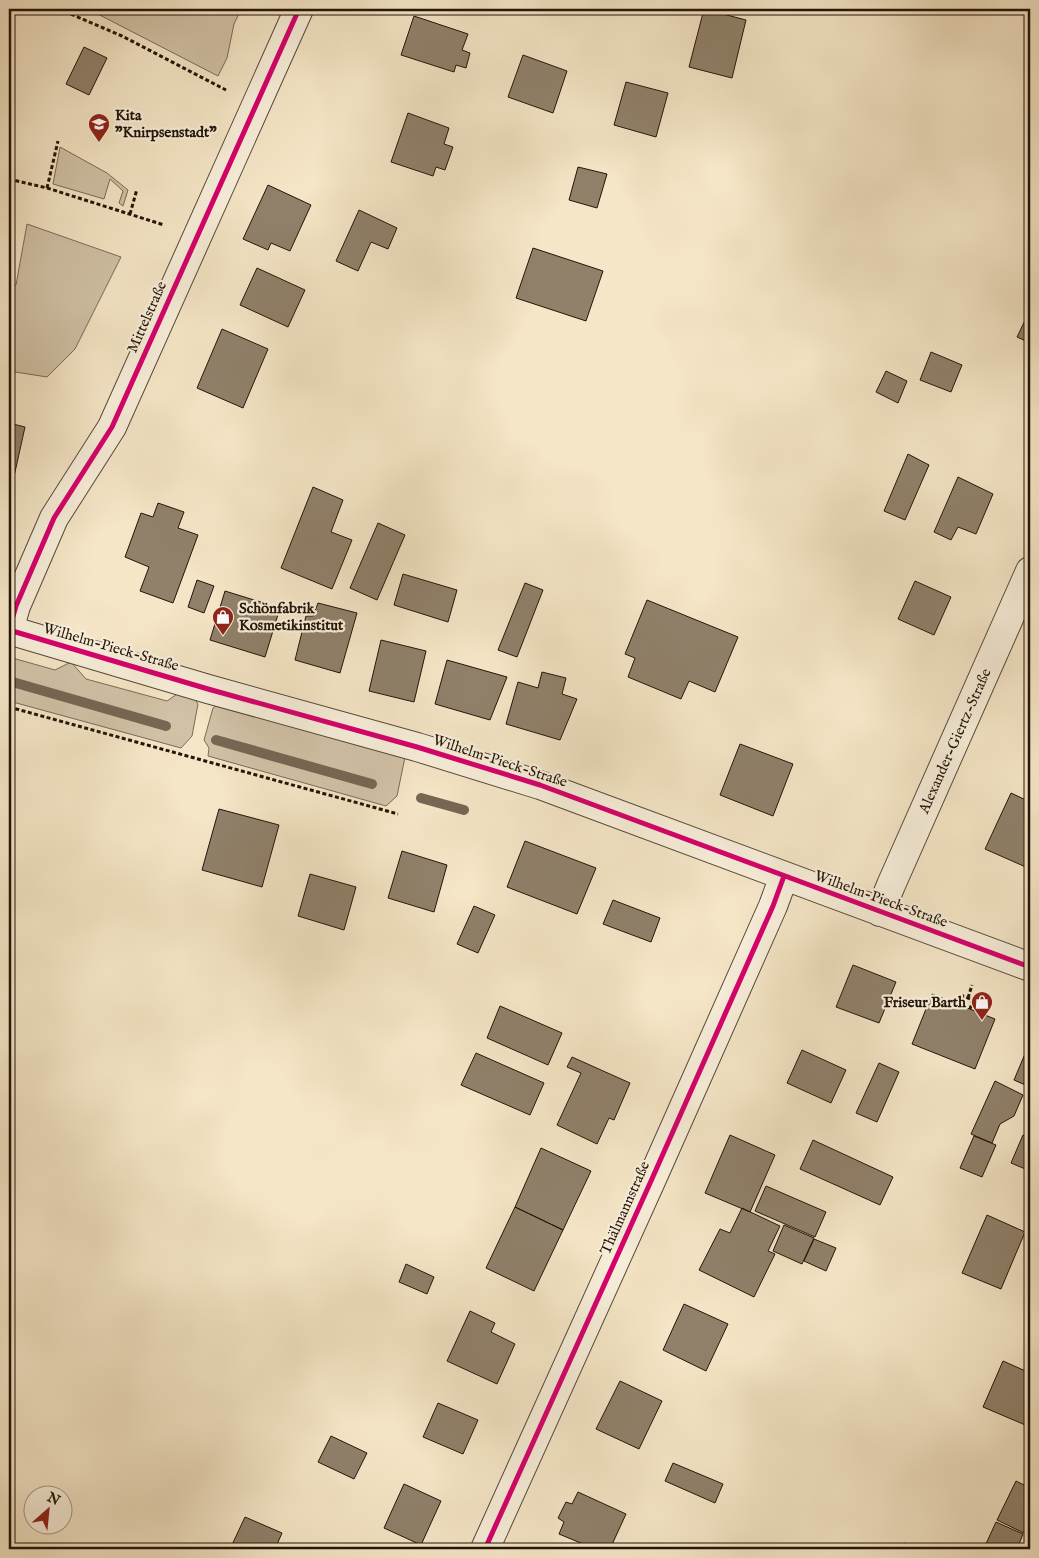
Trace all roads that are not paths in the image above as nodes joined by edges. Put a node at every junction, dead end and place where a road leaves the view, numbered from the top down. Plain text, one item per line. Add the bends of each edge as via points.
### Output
1 (290, 12) edge
2 (1030, 571) edge
3 (9, 630) edge
4 (784, 876) junction
5 (880, 912) junction
6 (1030, 967) edge
7 (485, 1549) edge

1 - 3 street, Mittelstraße via 112,426 54,518
2 - 5 street, Alexander-Giertz-Straße
3 - 4 street, Wilhelm-Pieck-Straße via 540,785
4 - 5 street, Wilhelm-Pieck-Straße
4 - 7 street, Thälmannstraße
5 - 6 street, Wilhelm-Pieck-Straße

